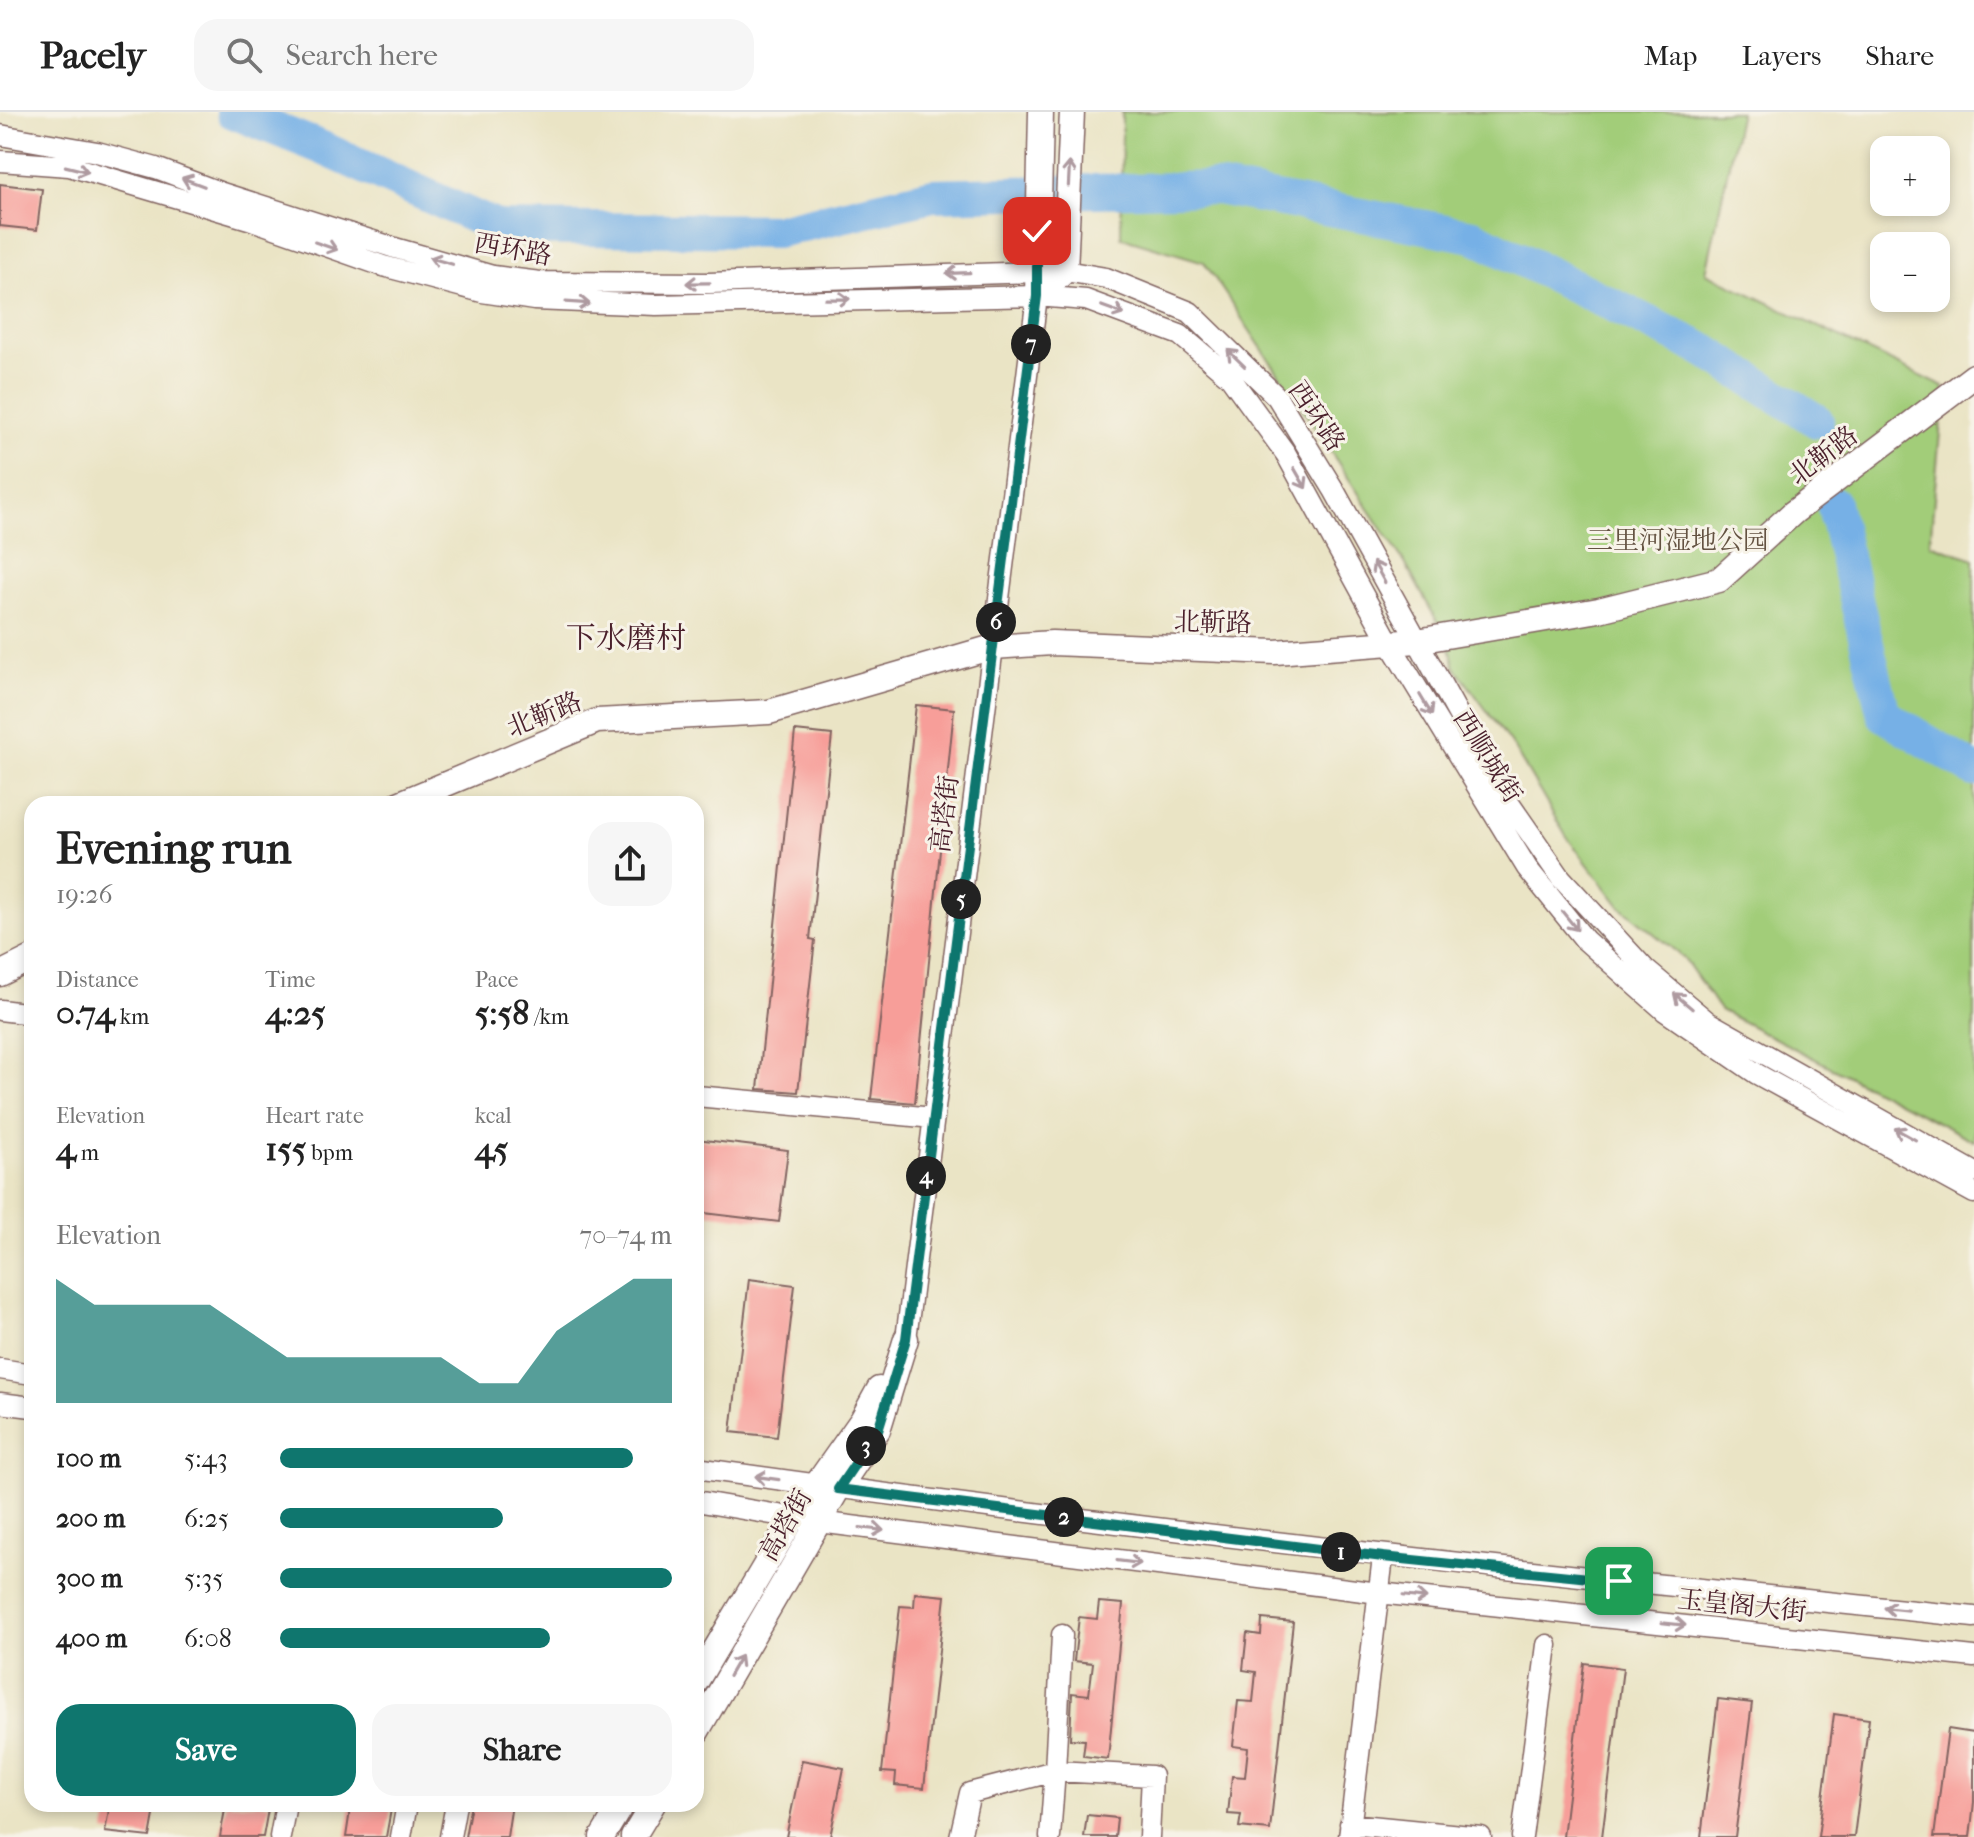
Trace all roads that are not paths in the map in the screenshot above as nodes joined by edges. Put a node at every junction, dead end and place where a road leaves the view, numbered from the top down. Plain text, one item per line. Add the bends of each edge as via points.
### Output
1 (1041, 112) edge
2 (1072, 112) edge
3 (0, 135) edge
4 (0, 161) edge
5 (1036, 270) junction
6 (1065, 271) junction
7 (1037, 296) junction
8 (1974, 376) edge
9 (1417, 641) junction
10 (1389, 642) junction
11 (993, 647) junction
12 (417, 796) edge
13 (24, 962) edge
14 (0, 974) edge
15 (0, 1010) edge
16 (24, 1013) edge
17 (704, 1097) edge
18 (934, 1118) junction
19 (1974, 1172) edge
20 (1974, 1193) edge
21 (906, 1339) joint
22 (0, 1369) edge
23 (24, 1373) edge
24 (0, 1403) edge
25 (24, 1406) edge
26 (704, 1469) edge
27 (827, 1487) junction
28 (704, 1502) edge
29 (795, 1515) junction
30 (819, 1522) junction
31 (1383, 1557) junction
32 (1379, 1593) junction
33 (1974, 1617) edge
34 (1062, 1635) dead end
35 (1547, 1645) dead end
36 (1974, 1657) edge
37 (704, 1669) edge
38 (704, 1719) edge
39 (1055, 1771) junction
40 (285, 1812) edge
41 (406, 1812) edge
42 (455, 1812) edge
43 (617, 1812) edge
44 (648, 1812) edge
45 (1350, 1831) edge
46 (280, 1837) edge
47 (401, 1837) edge
48 (450, 1837) edge
49 (602, 1837) edge
50 (633, 1837) edge
51 (960, 1837) edge
52 (1050, 1837) edge
53 (1149, 1837) edge
54 (1481, 1837) edge
55 (1522, 1837) edge

1 - 5 main road
6 -> 2 main road
5 -> 3 street, 西环路 via 709,283 588,284 493,276 251,203 156,168 49,141
4 -> 7 street, 西环路 via 69,166 252,220 383,266 534,300 656,305
5 - 6 street, 西环路
5 - 7 main road
6 - 7 main road
9 -> 6 street, 西环路 via 1277,397 1190,312 1106,278
7 -> 10 street, 西顺城街 via 1086,300 1180,335 1230,377 1286,454
7 - 11 street, 高塔街
8 - 9 main road, 北靳路 via 1794,512 1719,580 1599,610
9 - 10 main road, 北靳路
19 -> 9 street, 西顺城街 via 1708,1022 1646,970 1552,866 1500,790
10 - 11 main road, 北靳路 via 1275,652 1052,643
10 -> 20 street, 西顺城街 via 1527,868 1585,940 1665,1011 1757,1074
11 - 12 main road, 北靳路 via 769,712 597,721
11 - 18 street, 高塔街
13 - 14 main road
15 - 16 street
17 - 18 street
18 - 21 street, 高塔街
21 - 27 main road, 高塔街 via 878,1430
22 - 23 street
24 - 25 street
27 -> 26 street, 玉皇阁大街
27 - 29 main road, 高塔街
27 - 30 main road, 高塔街
27 - 31 street, 玉皇阁大街
28 - 29 street, 玉皇阁大街
29 - 30 street, 玉皇阁大街
29 - 37 main road, 高塔街
30 -> 32 street, 玉皇阁大街
38 -> 30 main road, 高塔街
31 - 32 street
33 -> 31 street, 玉皇阁大街
32 -> 36 street, 玉皇阁大街
32 - 45 street
34 - 39 street
35 - 55 street
39 - 51 street via 970,1793
39 - 52 street
39 - 53 street via 1152,1776
40 - 46 street
41 - 47 street
42 - 48 street
43 - 49 main road
44 - 50 main road
45 - 54 street

